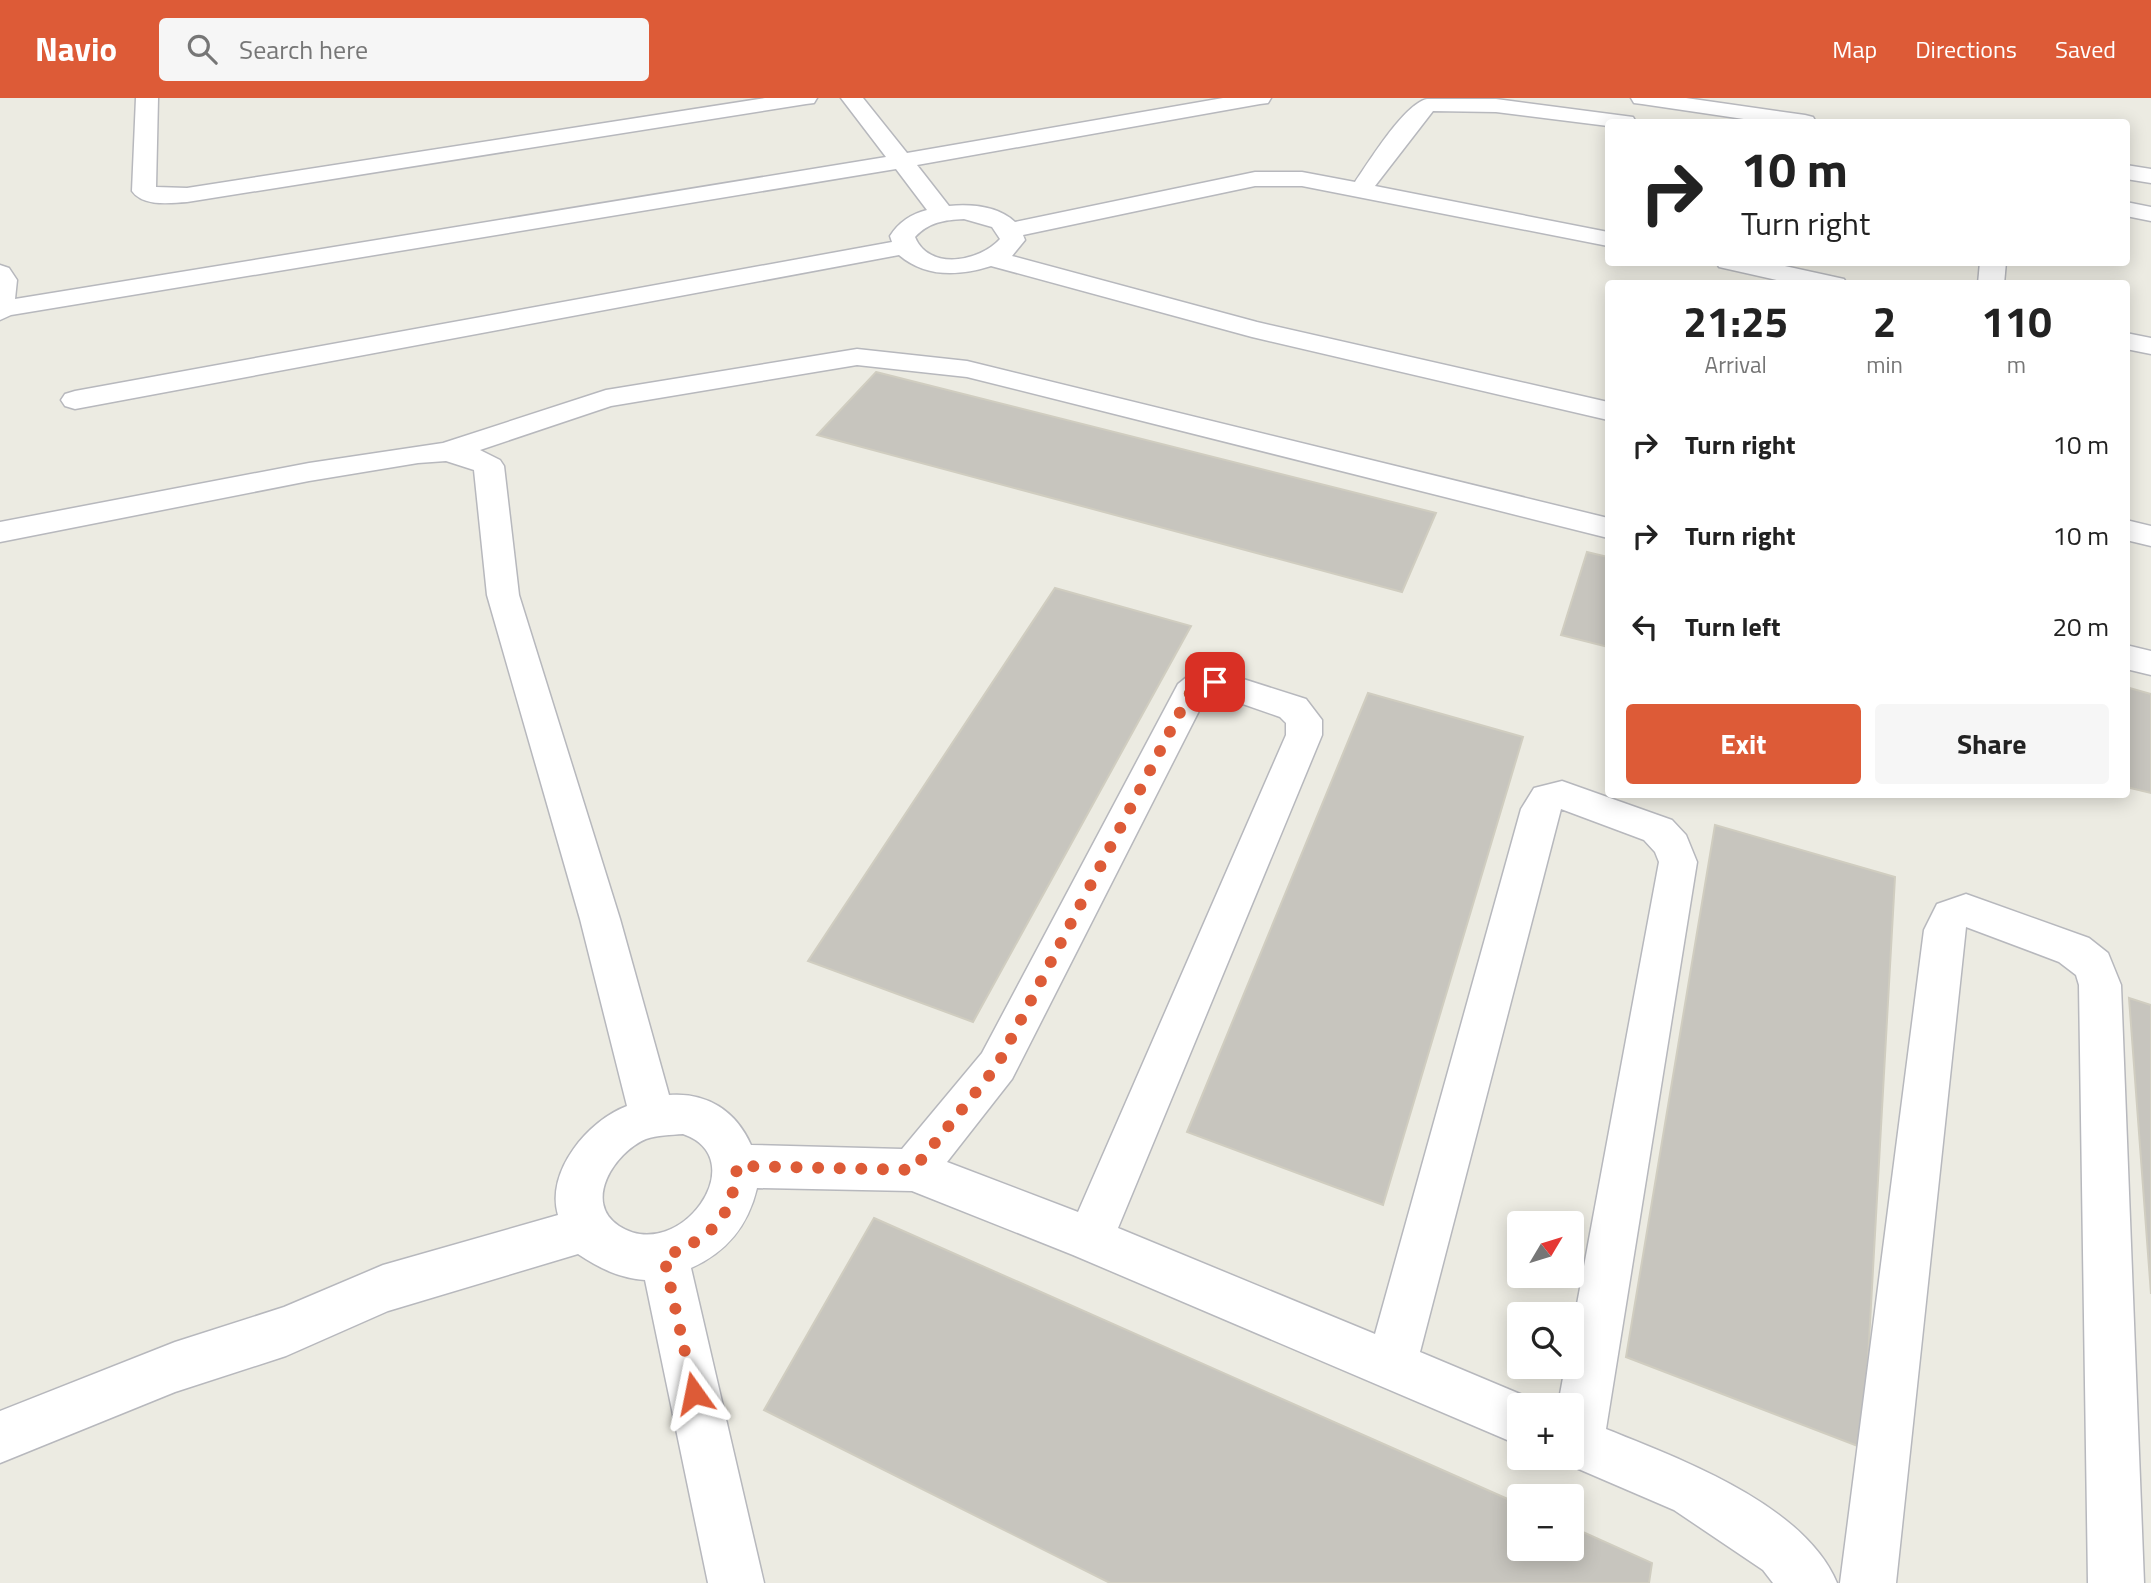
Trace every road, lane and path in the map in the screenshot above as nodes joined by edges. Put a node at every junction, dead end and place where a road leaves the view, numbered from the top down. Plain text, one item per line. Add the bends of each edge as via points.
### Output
1 (147, 98) edge
2 (806, 98) edge
3 (852, 98) edge
4 (1260, 98) edge
5 (1642, 98) edge
6 (1607, 119) edge
7 (1785, 119) edge
8 (902, 160) junction
9 (2130, 173) edge
10 (2151, 176) edge
11 (1361, 190) junction
12 (2130, 210) edge
13 (942, 213) junction
14 (2151, 214) edge
15 (1011, 230) junction
16 (1605, 238) edge
17 (904, 247) junction
18 (993, 259) junction
19 (1747, 266) edge
20 (0, 273) edge
21 (1816, 280) edge
22 (1, 311) edge
23 (2130, 342) edge
24 (2151, 346) edge
25 (75, 400) dead end
26 (1605, 410) edge
27 (446, 452) junction
28 (1605, 527) edge
29 (2130, 531) edge
30 (0, 532) edge
31 (2151, 536) edge
32 (2130, 658) edge
33 (2151, 663) edge
34 (652, 1116) junction
35 (737, 1166) junction
36 (913, 1170) junction
37 (585, 1229) junction
38 (1090, 1239) junction
39 (664, 1257) junction
40 (1391, 1366) junction
41 (1583, 1393) edge
42 (1507, 1414) edge
43 (0, 1437) edge
44 (1584, 1446) edge
45 (736, 1583) edge
46 (1809, 1583) edge
47 (1868, 1583) edge
48 (2116, 1583) edge

1 - 2 street via 144,191 159,197
3 - 8 street
4 - 8 street
5 - 7 street
6 - 11 street via 1507,102 1449,99 1425,106
8 - 13 street
8 - 22 street
9 - 10 street
11 - 15 street via 1302,178 1255,179
11 - 16 street
12 - 14 street
13 - 15 street via 984,214
13 - 17 street via 909,226 902,236
15 - 18 street via 1013,240 1007,250
17 - 18 street via 930,263 951,266
17 - 25 street
18 - 26 street via 1252,329
19 - 21 street
20 - 22 street via 4,280
23 - 24 street
27 - 28 street via 606,398 857,358 967,369
27 - 30 street via 309,472
27 - 34 street via 489,466 503,595
29 - 31 street
32 - 33 street
34 - 35 street via 683,1114 709,1123 728,1141
34 - 37 street via 624,1128 600,1148 583,1174 578,1203
35 - 36 street
35 - 39 street via 734,1194 720,1222 695,1243
36 - 38 street
36 - 38 street via 997,1066 1190,693 1215,682 1293,708 1304,720 1304,735
37 - 39 street via 604,1248 632,1258
37 - 43 street via 383,1289 286,1331 175,1367
38 - 40 street
39 - 45 street
40 - 41 street via 1540,809 1547,798 1562,795 1658,830 1672,845 1678,862
40 - 42 street
44 - 46 street via 1693,1491 1782,1551
47 - 48 street via 1944,930 1951,915 1966,909 2074,950 2094,965 2100,985

